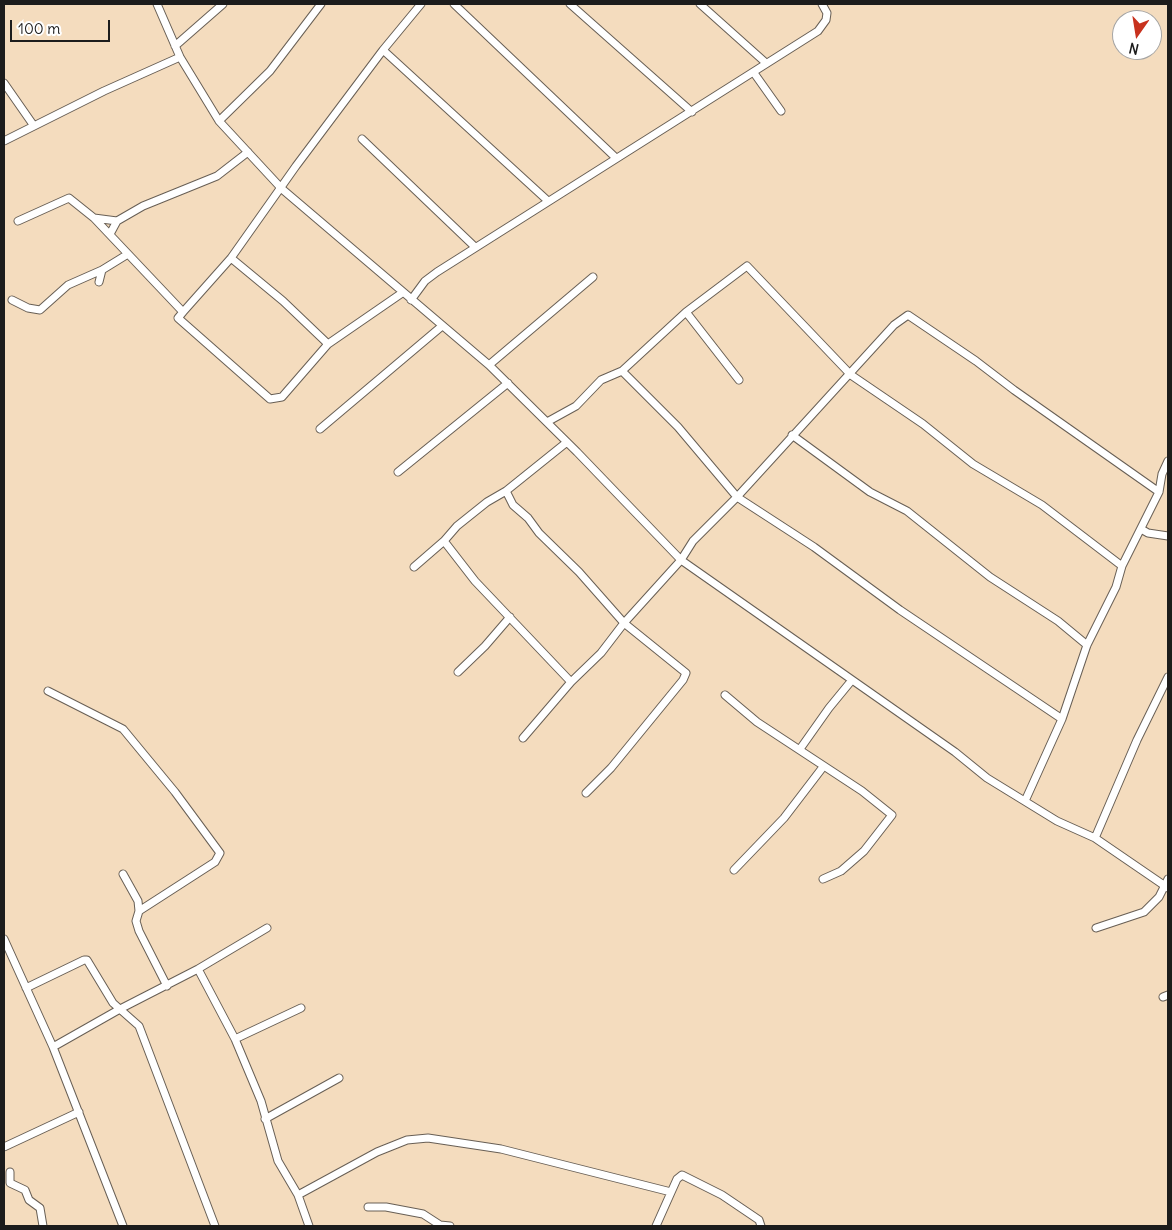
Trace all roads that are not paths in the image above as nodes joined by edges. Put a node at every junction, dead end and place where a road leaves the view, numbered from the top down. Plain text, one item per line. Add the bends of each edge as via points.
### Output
1 (156, 4) edge
2 (223, 4) edge
3 (321, 4) edge
4 (421, 4) edge
5 (454, 4) edge
6 (570, 4) edge
7 (700, 4) edge
8 (822, 4) edge
9 (174, 46) junction
10 (383, 50) junction
11 (180, 57) junction
12 (766, 63) junction
13 (754, 73) junction
14 (4, 83) edge
15 (781, 111) dead end
16 (692, 112) junction
17 (219, 121) junction
18 (34, 126) junction
19 (362, 138) dead end
20 (4, 141) edge
21 (248, 152) junction
22 (616, 158) junction
23 (282, 189) junction
24 (548, 201) junction
25 (94, 218) junction
26 (18, 221) dead end
27 (117, 221) junction
28 (110, 234) junction
29 (476, 247) junction
30 (128, 254) junction
31 (232, 258) junction
32 (102, 270) junction
33 (593, 277) dead end
34 (99, 282) dead end
35 (402, 293) junction
36 (12, 300) dead end
37 (411, 300) junction
38 (183, 312) junction
39 (686, 312) junction
40 (442, 326) junction
41 (328, 344) junction
42 (489, 365) junction
43 (622, 371) junction
44 (851, 375) junction
45 (739, 380) dead end
46 (508, 383) junction
47 (547, 422) junction
48 (320, 429) dead end
49 (792, 435) junction
50 (567, 442) junction
51 (1168, 461) edge
52 (398, 472) dead end
53 (506, 491) junction
54 (1159, 492) junction
55 (737, 497) junction
56 (1141, 528) junction
57 (1168, 536) edge
58 (444, 541) junction
59 (681, 560) junction
60 (1122, 566) junction
61 (414, 567) dead end
62 (510, 617) junction
63 (624, 623) junction
64 (1087, 646) junction
65 (458, 672) dead end
66 (1168, 677) edge
67 (852, 680) junction
68 (571, 682) junction
69 (48, 691) dead end
70 (725, 695) dead end
71 (1062, 719) junction
72 (523, 738) dead end
73 (800, 749) junction
74 (823, 767) junction
75 (586, 793) dead end
76 (1025, 800) junction
77 (1095, 838) junction
78 (734, 870) dead end
79 (123, 874) dead end
80 (823, 879) dead end
81 (1168, 879) edge
82 (1166, 887) edge
83 (139, 911) junction
84 (267, 928) dead end
85 (1096, 928) dead end
86 (4, 938) edge
87 (198, 969) junction
88 (167, 986) junction
89 (26, 988) junction
90 (301, 1008) dead end
91 (120, 1009) junction
92 (235, 1039) junction
93 (53, 1048) junction
94 (339, 1078) dead end
95 (79, 1112) junction
96 (266, 1119) junction
97 (4, 1147) edge
98 (10, 1172) dead end
99 (672, 1192) junction
100 (298, 1195) junction
101 (368, 1207) dead end
102 (43, 1226) edge
103 (123, 1226) edge
104 (215, 1226) edge
105 (309, 1226) edge
106 (449, 1226) edge
107 (656, 1226) edge
108 (761, 1226) edge

1 - 9 street
2 - 9 street
3 - 17 street via 270,71
4 - 10 street
5 - 22 street
6 - 16 street
7 - 12 street
8 - 12 street via 827,13 820,29
9 - 11 street
10 - 23 street
10 - 24 street
11 - 17 street
11 - 18 street
12 - 13 street
13 - 15 street
13 - 16 street
14 - 18 street
16 - 22 street
17 - 21 street
18 - 20 street
19 - 29 street
21 - 23 street
21 - 27 street via 218,176 143,206
22 - 24 street
23 - 31 street
23 - 35 street
24 - 29 street
25 - 26 street via 69,198
25 - 27 street
25 - 28 street
27 - 28 street
28 - 30 street
29 - 37 street via 437,272
30 - 32 street
30 - 38 street
31 - 38 street
31 - 41 street
32 - 34 street
32 - 36 street via 68,285 40,310
33 - 42 street
35 - 37 street
35 - 41 street
37 - 40 street
38 - 41 street via 178,318 270,399 282,397
39 - 43 street
39 - 44 street via 747,266
39 - 45 street
40 - 42 street
40 - 48 street
42 - 46 street
43 - 47 street via 601,380 576,406
43 - 55 street via 678,427
44 - 49 street
44 - 54 street via 894,325 908,315
44 - 60 street via 923,424 974,464 1042,506
46 - 47 street
46 - 52 street
47 - 50 street
49 - 55 street
49 - 64 street via 870,492 907,511 990,577 1058,621
50 - 53 street
50 - 59 street
51 - 54 street
53 - 58 street via 457,526
53 - 63 street via 513,505
54 - 56 street
55 - 59 street via 693,541
55 - 71 street
56 - 57 street via 1148,534
56 - 60 street
58 - 61 street
58 - 62 street via 475,581
59 - 63 street
59 - 67 street
60 - 64 street via 1116,587
62 - 65 street
62 - 68 street
63 - 68 street
63 - 75 street via 686,673 611,768
64 - 71 street
66 - 77 street
67 - 73 street
67 - 76 street via 987,778
68 - 72 street
69 - 83 street via 123,729 220,853 215,862
70 - 73 street via 757,722
71 - 76 street
73 - 74 street
74 - 78 street via 784,818
74 - 80 street via 892,815 864,850 841,871
76 - 77 street via 1057,821
77 - 82 street
79 - 83 street via 138,901
81 - 82 street
82 - 85 street via 1144,912
83 - 88 street via 136,921 139,931
84 - 87 street
86 - 89 street
87 - 88 street
87 - 92 street
88 - 91 street
89 - 91 street via 86,959 112,1003
89 - 93 street
90 - 92 street
91 - 93 street
91 - 104 street via 139,1026
92 - 96 street
93 - 95 street
94 - 96 street
95 - 97 street
95 - 103 street
96 - 100 street via 278,1161
98 - 102 street via 10,1183 25,1190 29,1200 40,1208
99 - 100 street via 501,1149 428,1138 408,1140 377,1152
99 - 107 street
99 - 108 street via 677,1179 685,1175 759,1220
100 - 105 street
101 - 106 street via 423,1214 440,1225

